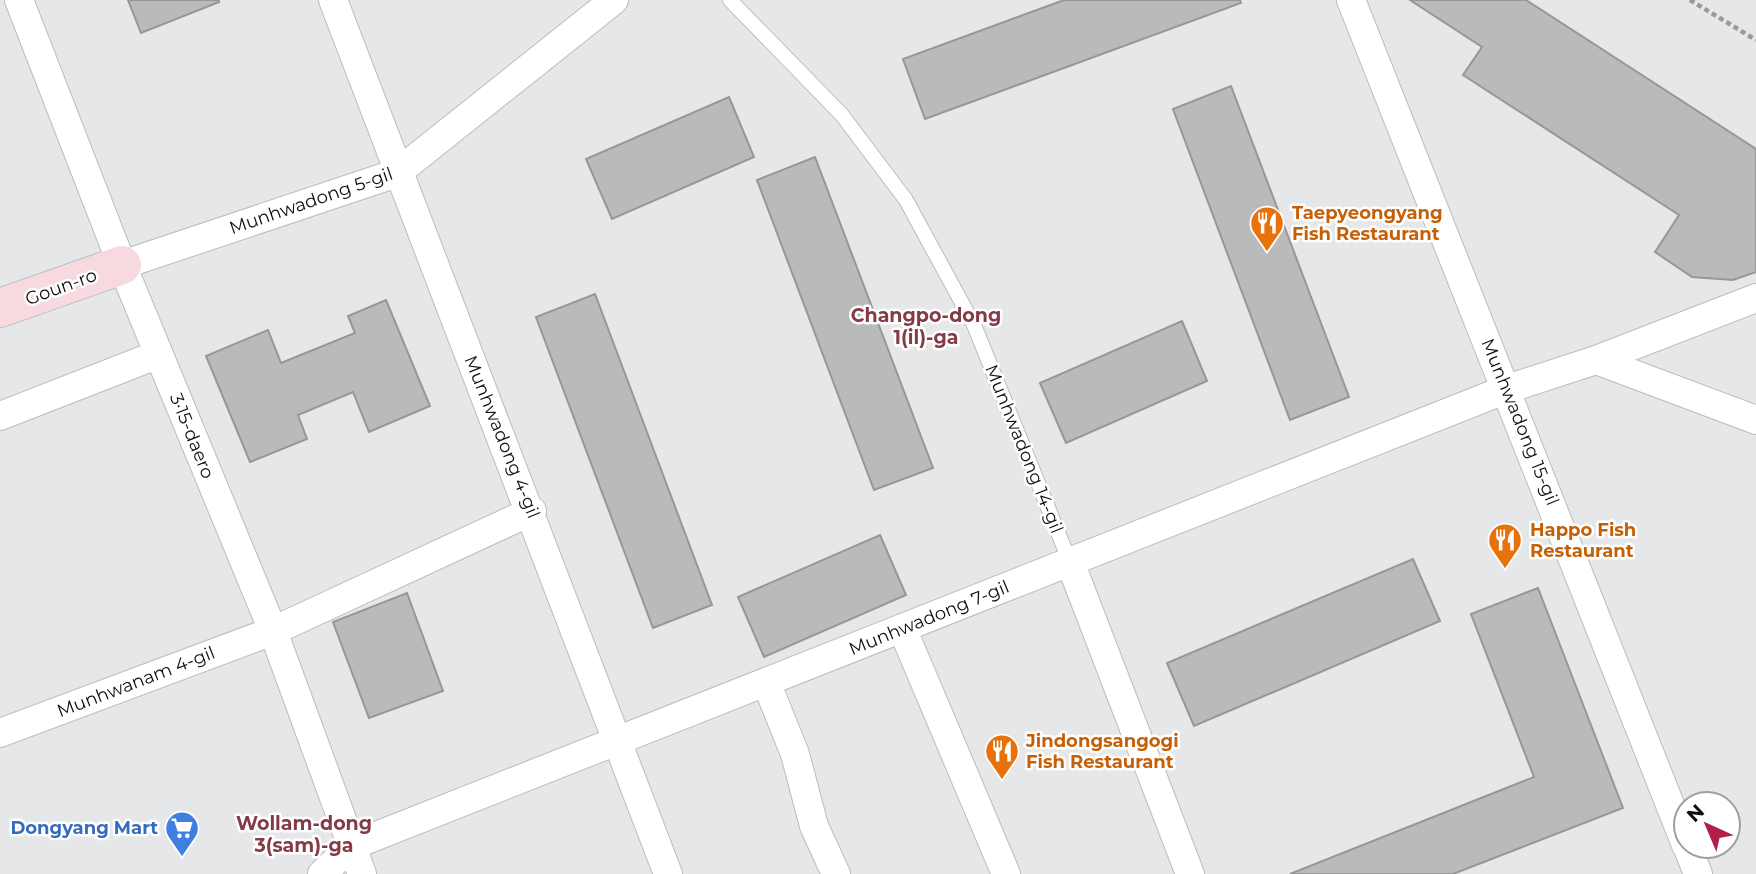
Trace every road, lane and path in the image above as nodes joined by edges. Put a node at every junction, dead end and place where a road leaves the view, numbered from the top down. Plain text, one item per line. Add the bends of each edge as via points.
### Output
1 (19, 0) edge
2 (333, 0) edge
3 (614, 0) edge
4 (730, 0) edge
5 (1351, 0) edge
6 (1690, 0) edge
7 (1756, 40) edge
8 (397, 173) junction
9 (122, 265) junction
10 (1756, 298) edge
11 (0, 308) edge
12 (159, 354) junction
13 (1596, 360) junction
14 (1507, 389) junction
15 (0, 416) edge
16 (1756, 420) edge
17 (531, 511) junction
18 (1069, 562) junction
19 (902, 628) junction
20 (273, 631) junction
21 (766, 682) junction
22 (0, 733) edge
23 (618, 740) junction
24 (1672, 809) edge
25 (351, 846) junction
26 (322, 874) edge
27 (362, 874) edge
28 (668, 874) edge
29 (836, 874) edge
30 (1006, 874) edge
31 (1190, 874) edge

1 - 9 street, 3·15-daero
2 - 8 street, Munhwadong 4-gil
3 - 8 street, Munhwadong 5-gil
4 - 18 lane, Munhwadong 14-gil via 842,115 906,200 974,326
5 - 14 street, Munhwadong 15-gil
6 - 7 path
8 - 9 street, Munhwadong 5-gil
8 - 17 street, Munhwadong 4-gil
9 - 11 main road, Goun-ro
9 - 12 street, 3·15-daero
10 - 13 street, Munhwadong 7-gil
12 - 15 street
12 - 20 street, 3·15-daero
13 - 14 street, Munhwadong 7-gil
13 - 16 street
14 - 18 street, Munhwadong 7-gil
14 - 24 street, Munhwadong 15-gil
17 - 20 street, Munhwanam 4-gil
17 - 23 street, Munhwadong 4-gil
18 - 19 street, Munhwadong 7-gil
18 - 31 street, Munhwadong 14-gil
19 - 21 street, Munhwadong 7-gil
19 - 30 street
20 - 22 street, Munhwanam 4-gil
20 - 25 street, 3·15-daero
21 - 23 street, Munhwadong 7-gil
21 - 29 street via 795,754 814,826
23 - 25 street, Munhwadong 7-gil
23 - 28 street, Munhwadong 4-gil
25 - 26 street
25 - 27 street, 3·15-daero

